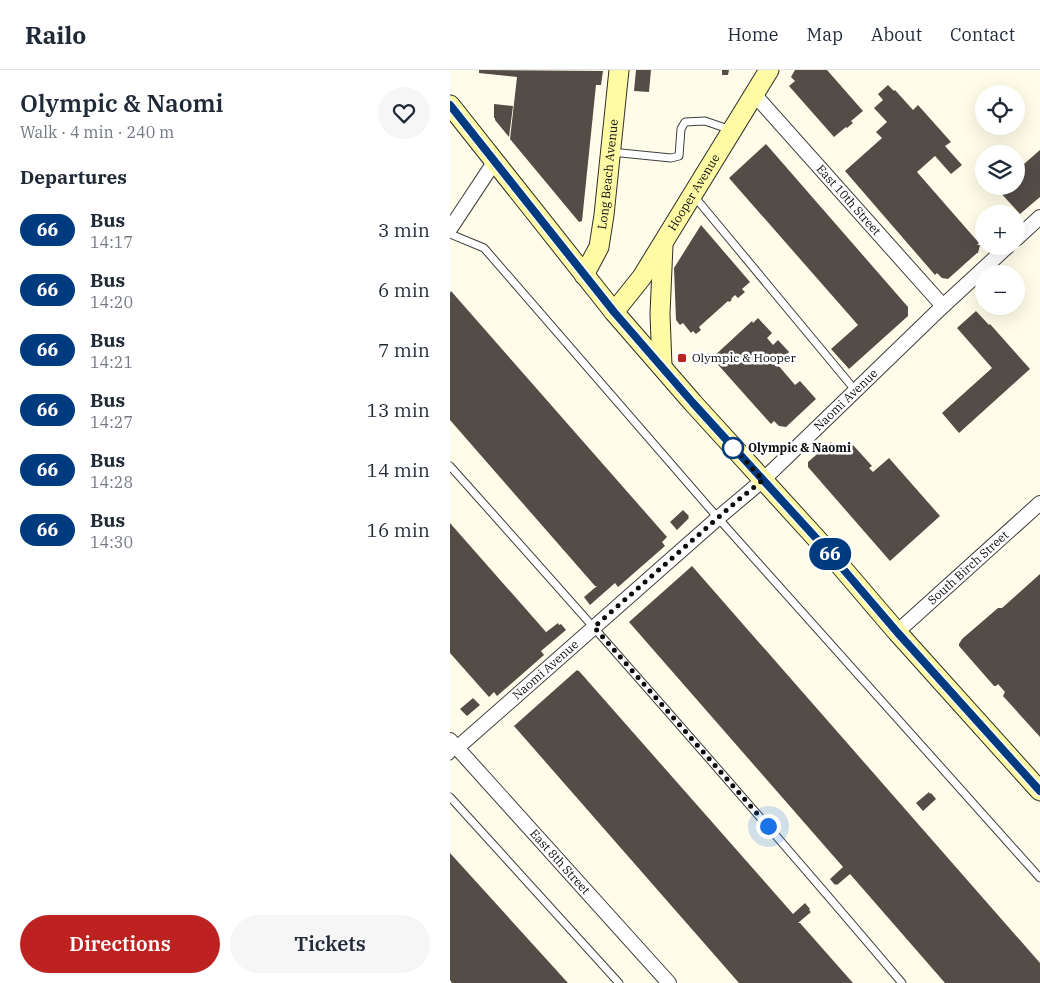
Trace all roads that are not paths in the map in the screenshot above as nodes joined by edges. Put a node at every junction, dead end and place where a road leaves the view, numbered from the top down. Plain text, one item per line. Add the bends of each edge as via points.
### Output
1 (619, 70) edge
2 (769, 70) edge
3 (754, 94) junction
4 (450, 105) edge
5 (732, 130) junction
6 (610, 152) junction
7 (495, 162) junction
8 (692, 194) junction
9 (1040, 217) edge
10 (450, 230) edge
11 (1025, 231) edge
12 (450, 234) edge
13 (664, 241) junction
14 (998, 255) edge
15 (584, 275) junction
16 (943, 306) junction
17 (614, 312) junction
18 (662, 366) junction
19 (855, 390) junction
20 (450, 466) edge
21 (763, 480) junction
22 (1040, 503) edge
23 (718, 518) junction
24 (594, 627) junction
25 (897, 632) junction
26 (452, 748) edge
27 (1038, 786) edge
28 (450, 797) edge
29 (1040, 878) edge
30 (619, 983) edge
31 (669, 983) edge
32 (902, 983) edge

1 - 6 main road, Long Beach Avenue
2 - 3 main road, Hooper Avenue
3 - 5 main road, Hooper Avenue
3 - 16 street, East 10th Street
4 - 7 main road
5 - 6 lane via 705,121 685,122 681,129 679,156 671,158
5 - 8 main road, Hooper Avenue
6 - 15 main road, Long Beach Avenue via 599,246
7 - 10 street
7 - 15 main road
8 - 13 main road, Hooper Avenue
8 - 19 lane
9 - 11 street
12 - 23 lane via 484,248
13 - 17 main road, Hooper Avenue via 642,277
13 - 18 main road via 660,314
14 - 16 street, Naomi Avenue
15 - 17 main road
16 - 19 street, Naomi Avenue
17 - 18 main road
18 - 21 main road
19 - 21 street, Naomi Avenue
20 - 24 lane
21 - 23 street, Naomi Avenue
21 - 25 main road
22 - 25 street, South Birch Street
23 - 24 street, Naomi Avenue
23 - 29 lane
24 - 26 street, Naomi Avenue
24 - 32 lane
25 - 27 main road
26 - 31 street, East 8th Street
28 - 30 lane

